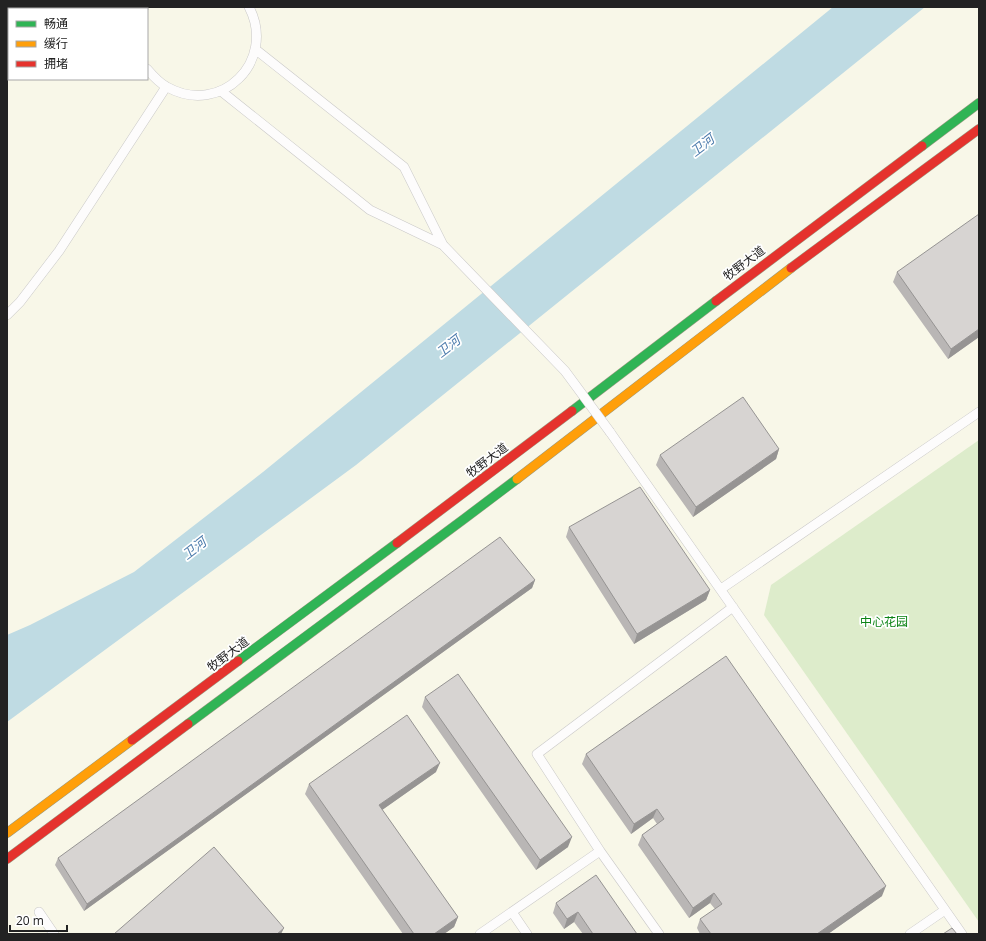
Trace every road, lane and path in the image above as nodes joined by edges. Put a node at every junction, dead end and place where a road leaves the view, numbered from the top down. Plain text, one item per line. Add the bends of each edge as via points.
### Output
1 (249, 7) edge
2 (255, 49) junction
3 (148, 70) edge
4 (166, 87) junction
5 (221, 91) junction
6 (979, 103) edge
7 (979, 129) edge
8 (443, 245) junction
9 (7, 315) edge
10 (979, 412) edge
11 (721, 589) junction
12 (733, 607) junction
13 (7, 833) edge
14 (600, 851) junction
15 (7, 859) edge
16 (945, 910) junction
17 (39, 912) dead end
18 (512, 912) junction
19 (54, 934) edge
20 (480, 934) edge
21 (527, 934) edge
22 (659, 934) edge
23 (910, 934) edge
24 (962, 934) edge

1 - 2 lane via 256,28
2 - 5 lane via 248,68 240,78
2 - 8 lane via 404,167
3 - 4 lane
4 - 5 lane via 191,95
4 - 9 lane via 59,251
5 - 8 lane via 370,210
6 - 13 main road, 牧野大道 via 452,502
7 - 15 main road via 806,257 464,519
8 - 11 lane, bridge via 565,371
10 - 11 lane
11 - 12 lane
12 - 14 lane via 538,754
12 - 16 lane
14 - 18 lane
14 - 22 lane
16 - 23 lane
16 - 24 lane
17 - 19 lane
18 - 20 lane
18 - 21 lane

